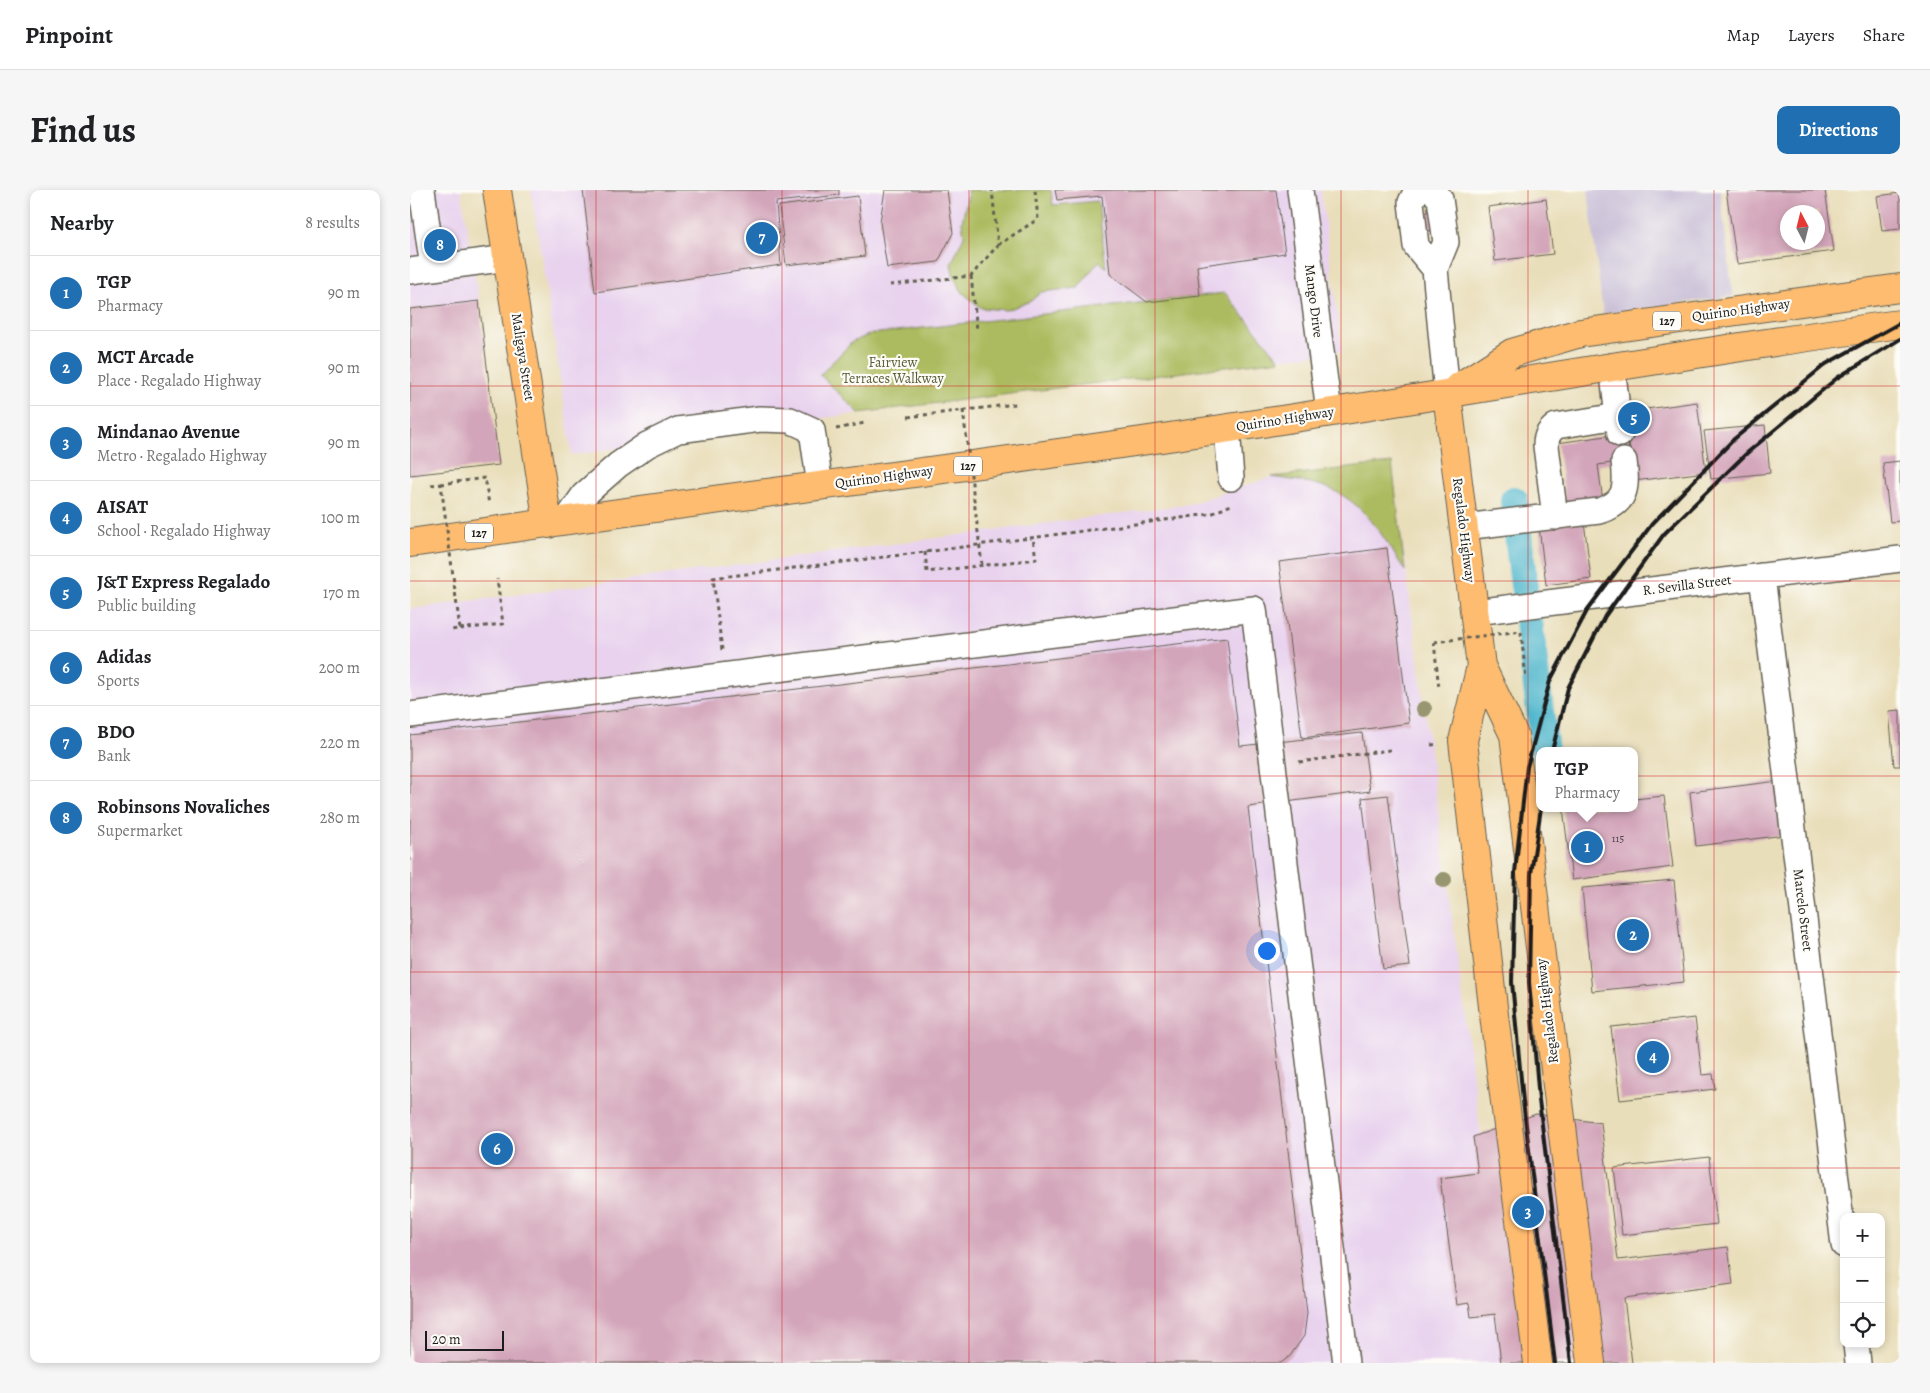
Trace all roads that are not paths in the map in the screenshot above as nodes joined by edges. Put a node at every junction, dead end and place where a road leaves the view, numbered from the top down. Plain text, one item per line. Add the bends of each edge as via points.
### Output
1 (497, 190) edge
2 (1300, 190) edge
3 (1417, 190) edge
4 (1433, 190) edge
5 (418, 192) edge
6 (508, 258) junction
7 (422, 269) edge
8 (1434, 269) junction
9 (1900, 288) edge
10 (1900, 324) edge
11 (1612, 366) junction
12 (1447, 394) junction
13 (1329, 412) junction
14 (1227, 428) junction
15 (1624, 461) dead end
16 (820, 486) junction
17 (1234, 490) road end
18 (1555, 517) junction
19 (557, 522) junction
20 (1464, 527) junction
21 (410, 544) edge
22 (1900, 559) edge
23 (1762, 576) junction
24 (1474, 612) junction
25 (1481, 666) junction
26 (410, 715) edge
27 (1840, 1213) edge
28 (1856, 1348) edge
29 (1346, 1363) edge
30 (1538, 1363) edge
31 (1591, 1363) edge
32 (1858, 1363) edge

1 - 6 main road, Maligaya Street
2 - 13 street, Mango Drive
3 - 8 street via 1411,202 1416,246
4 - 8 street via 1440,199 1446,242
5 - 7 street
6 - 7 street
6 - 19 main road, Maligaya Street
8 - 12 street
9 - 12 main road, Quirino Highway / 127 via 1580,333 1512,353
10 - 11 main road, Quirino Highway / 127
11 - 12 main road, Quirino Highway / 127
11 - 18 street via 1619,425 1556,426 1546,437
12 - 13 main road, Quirino Highway / 127
12 - 20 main road, Regalado Highway
13 - 14 main road, Quirino Highway / 127
14 - 16 main road, Quirino Highway / 127
14 - 17 street
15 - 18 street via 1626,481 1617,503 1599,511
16 - 19 main road, Quirino Highway / 127
16 - 19 street via 812,430 790,420 760,419 678,430 647,445 618,465
18 - 20 street
19 - 21 main road, Quirino Highway / 127
20 - 24 main road, Regalado Highway
22 - 23 street, R. Sevilla Street
23 - 24 street, R. Sevilla Street
23 - 27 street, Marcelo Street
24 - 25 main road, Regalado Highway
25 - 30 main road, Regalado Highway via 1463,741
25 - 31 main road, Regalado Highway via 1514,735
26 - 29 street via 1254,609
28 - 32 street

